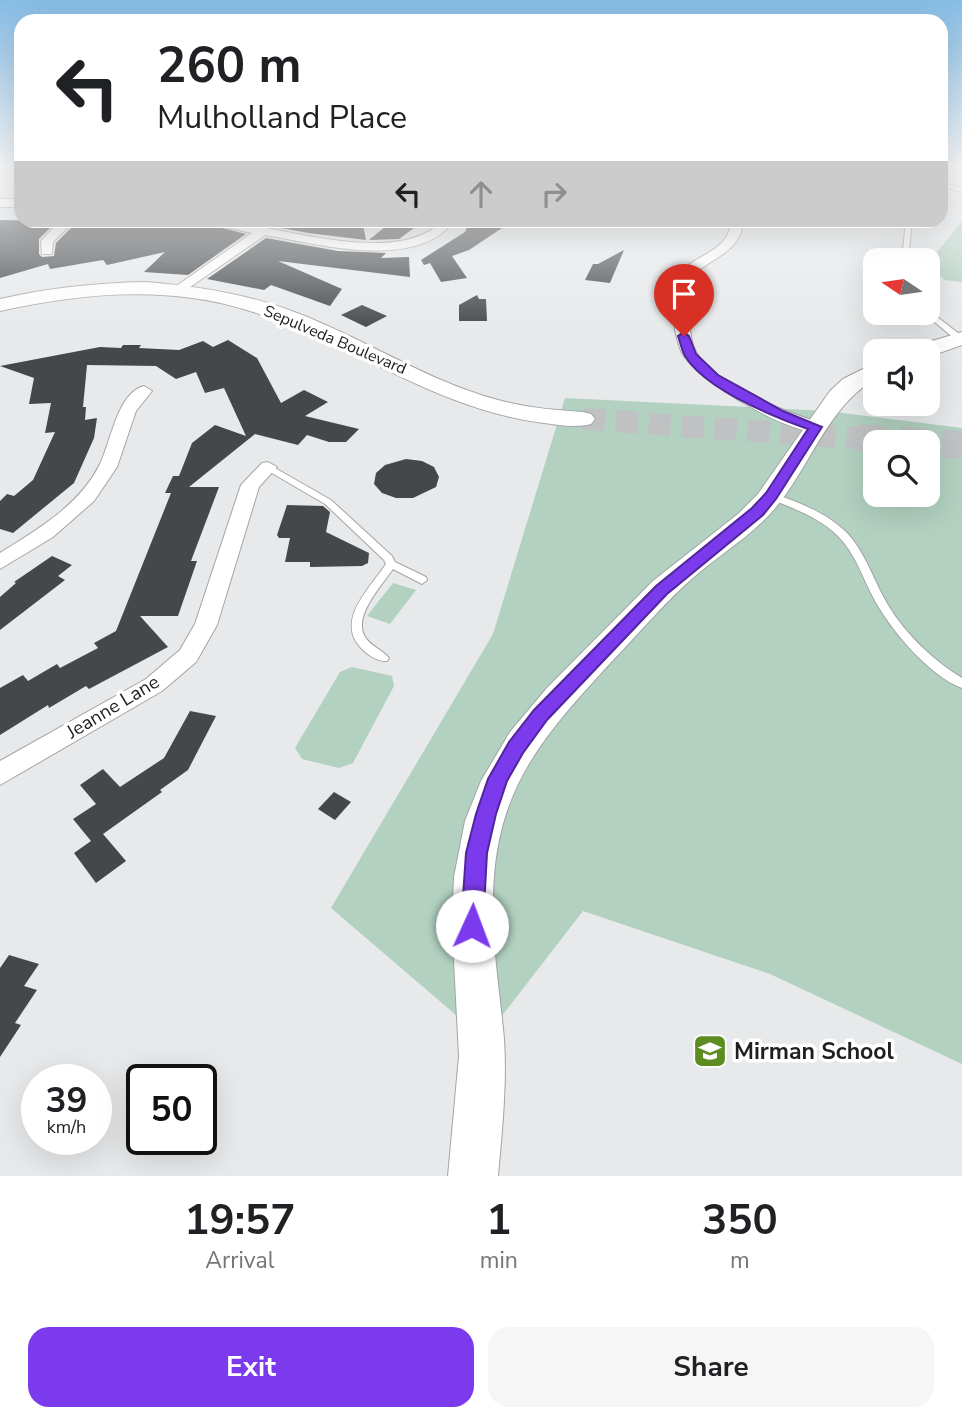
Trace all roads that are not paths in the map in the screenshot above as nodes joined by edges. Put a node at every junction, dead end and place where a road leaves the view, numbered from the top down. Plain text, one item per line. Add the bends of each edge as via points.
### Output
1 (61, 228) edge
2 (245, 228) edge
3 (443, 228) edge
4 (736, 228) edge
5 (908, 228) edge
6 (262, 231) junction
7 (906, 248) edge
8 (47, 251) dead end
9 (180, 290) junction
10 (0, 304) edge
11 (940, 322) edge
12 (961, 339) edge
13 (940, 346) edge
14 (863, 377) edge
15 (144, 391) dead end
16 (583, 419) tunnel mouth
17 (815, 427) junction
18 (268, 467) joint
19 (771, 496) junction
20 (0, 562) edge
21 (391, 564) junction
22 (422, 580) dead end
23 (383, 658) dead end
24 (962, 684) edge
25 (0, 774) edge
26 (473, 1176) edge

1 - 8 street via 47,241
2 - 6 street
3 - 6 street via 425,239 385,246 345,246
4 - 17 street via 733,242 689,272 680,286 686,346 714,378 778,414
5 - 7 lane
6 - 9 street
9 - 10 main road, Sepulveda Boulevard via 105,287
9 - 16 main road, Sepulveda Boulevard via 286,316 482,403
11 - 12 lane
12 - 13 main road
14 - 17 main road via 838,396
15 - 20 street via 122,419 110,465 94,491 54,527
17 - 19 main road
18 - 21 lane via 328,502
18 - 25 street, Jeanne Lane via 250,485 206,625 188,656 155,685
19 - 24 lane via 840,531 860,555 893,619
19 - 26 main road via 742,526 662,590 541,715 498,779 477,853 472,901 481,1042
21 - 22 lane
21 - 23 lane via 363,602 356,622 361,643

